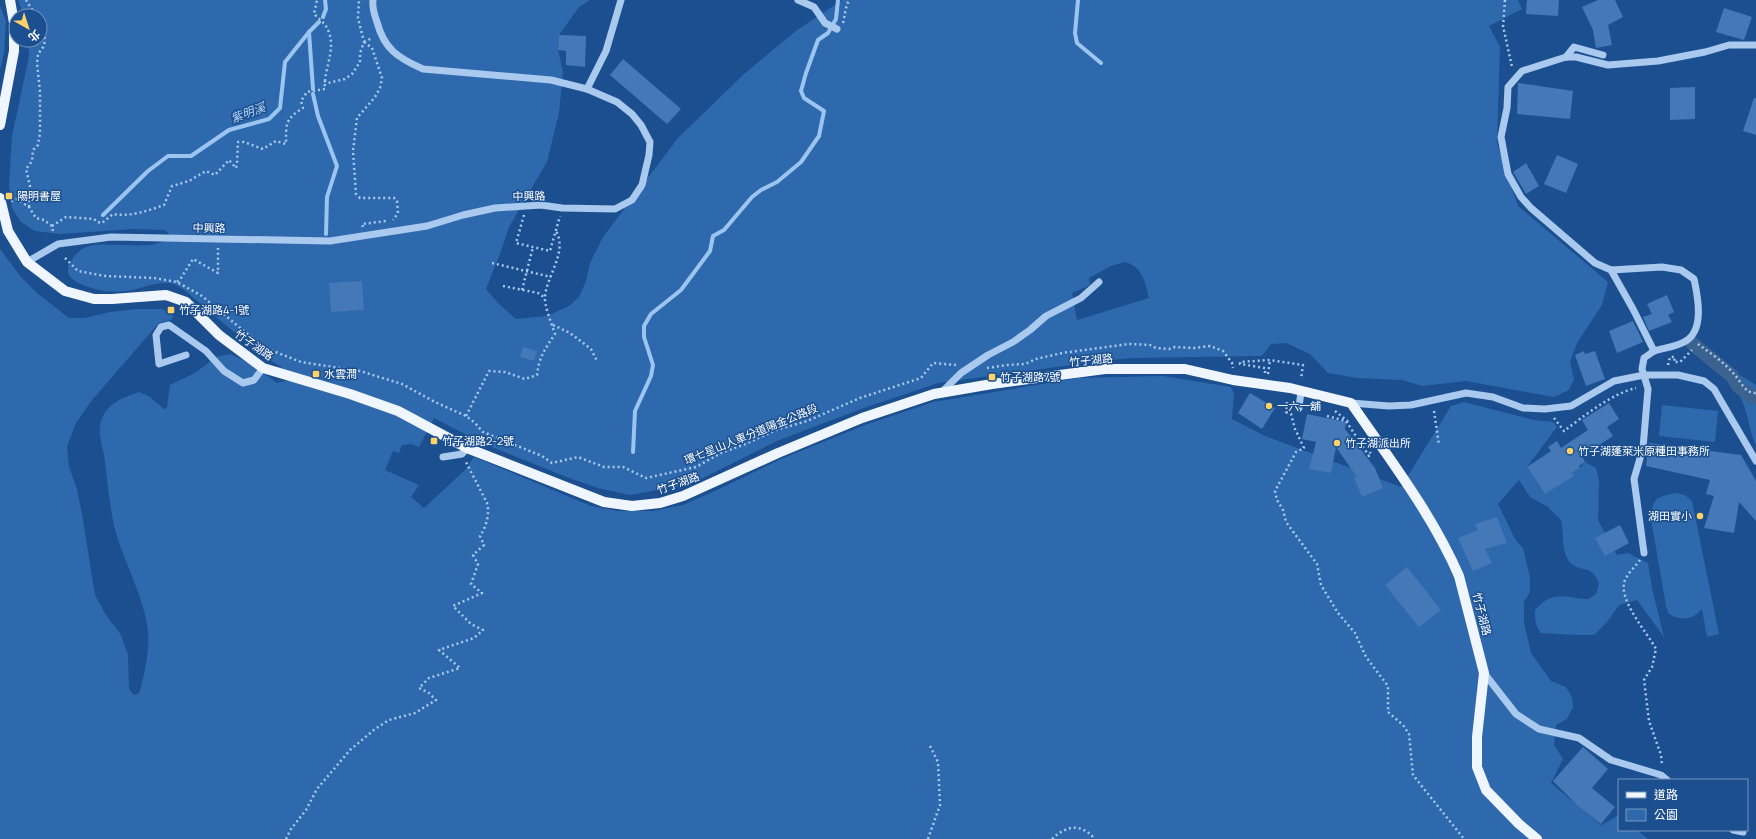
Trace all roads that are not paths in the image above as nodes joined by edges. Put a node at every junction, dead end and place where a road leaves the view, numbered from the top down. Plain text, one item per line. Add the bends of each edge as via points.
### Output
1 (10, 0) edge
2 (373, 0) edge
3 (621, 0) edge
4 (798, 0) edge
5 (834, 28) road end
6 (1756, 45) edge
7 (1603, 55) dead end
8 (1566, 57) junction
9 (587, 89) junction
10 (1, 104) edge
11 (0, 125) edge
12 (4, 200) edge
13 (27, 262) junction
14 (1611, 270) junction
15 (1100, 282) dead end
16 (1654, 351) junction
17 (186, 355) dead end
18 (263, 368) junction
19 (1644, 375) junction
20 (1300, 390) junction
21 (941, 393) junction
22 (1351, 403) junction
23 (1299, 408) dead end
24 (465, 451) junction
25 (443, 457) dead end
26 (1756, 461) edge
27 (1644, 553) road end
28 (1484, 672) junction
29 (1664, 778) edge
30 (1738, 831) edge
31 (1743, 832) dead end
32 (1537, 839) edge

1 - 10 main road via 14,23 14,51
2 - 9 street, 中興路 via 372,7 380,34 387,47 404,61 423,69 551,80
3 - 9 street via 606,50
4 - 5 street via 814,8 825,23
6 - 8 street via 1729,45 1658,61 1608,66 1576,57
7 - 8 street via 1574,47
8 - 14 street via 1522,71 1508,87 1500,137 1508,174 1521,197 1595,263
9 - 13 street, 中興路 via 617,102 632,114 650,142 642,185 632,200 615,209 541,205 495,208 427,226 330,241 111,237 58,244
10 - 11 main road
12 - 13 main road, 竹子湖路 via 8,231
13 - 18 main road, 竹子湖路 via 65,291 94,299 166,295 186,302 219,335
14 - 16 street
14 - 16 street via 1662,267 1681,270 1694,279 1699,301 1694,331 1686,342
15 - 21 street via 1081,298 1046,316 1013,342 971,366
16 - 19 street via 1644,358
17 - 18 street via 159,364 156,335 161,327 169,325 179,331 206,352 224,371 243,383 254,380
18 - 24 main road, 竹子湖路 via 398,411
19 - 22 street, 竹子湖路 via 1614,382 1571,406 1545,409 1523,408 1493,397 1466,393 1411,405
19 - 26 street, 竹子湖路 via 1678,375 1704,381 1714,389
19 - 27 street via 1648,389 1643,448 1634,479
20 - 21 main road, 竹子湖路 via 1233,380 1185,369 1105,369
20 - 22 main road, 竹子湖路
20 - 23 street
21 - 24 main road, 竹子湖路 via 862,418 683,496 660,503 632,506 604,502
22 - 28 main road, 竹子湖路 via 1420,505 1454,563
24 - 25 street
28 - 29 street via 1516,714 1539,729 1579,738 1611,760
28 - 32 main road, 竹子湖路 via 1477,737 1477,768 1486,790
30 - 31 street

